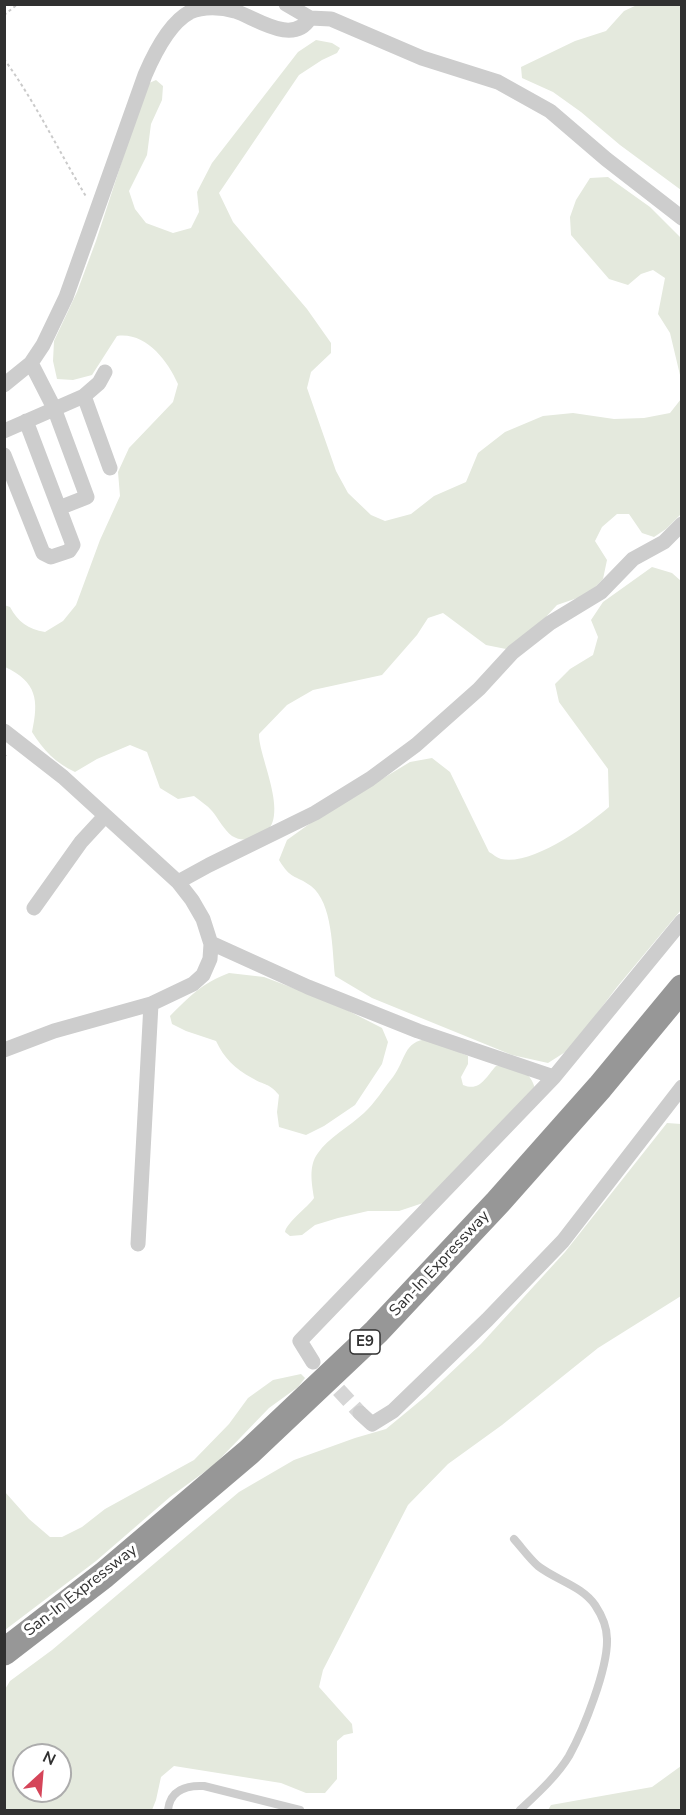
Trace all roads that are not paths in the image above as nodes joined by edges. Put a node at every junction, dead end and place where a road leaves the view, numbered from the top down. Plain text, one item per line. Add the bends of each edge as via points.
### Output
1 (286, 4) edge
2 (309, 11) edge
3 (681, 218) edge
4 (31, 363) junction
5 (105, 372) dead end
6 (4, 385) edge
7 (84, 396) junction
8 (54, 408) junction
9 (26, 421) junction
10 (4, 431) edge
11 (4, 454) edge
12 (110, 468) dead end
13 (59, 508) junction
14 (681, 524) edge
15 (4, 731) edge
16 (105, 816) junction
17 (178, 882) junction
18 (34, 908) dead end
19 (681, 921) edge
20 (211, 943) junction
21 (681, 988) edge
22 (151, 1004) junction
23 (4, 1050) edge
24 (555, 1077) junction
25 (681, 1087) edge
26 (675, 1105) edge
27 (138, 1244) dead end
28 (313, 1362) tunnel mouth
29 (360, 1413) tunnel mouth
30 (514, 1539) dead end
31 (4, 1652) edge
32 (168, 1810) edge
33 (300, 1810) edge
34 (520, 1810) edge

1 - 2 street
2 - 3 street via 422,58 498,82 550,111
2 - 4 street via 307,24 291,29 268,26 224,8 201,9 184,16 168,34 145,75 66,297
4 - 6 street
4 - 8 street
5 - 7 street
7 - 8 street
7 - 12 street
8 - 9 street
8 - 13 street via 87,497
9 - 10 street
9 - 13 street
11 - 13 street via 43,553 51,557 69,551 73,545
14 - 17 street via 663,542 633,560 601,592 550,623 513,652 479,689 416,745 370,779 315,813
15 - 16 street
16 - 17 street
16 - 18 street via 81,842
17 - 20 street via 203,919
19 - 24 street
20 - 22 street via 203,975
20 - 24 street via 418,1031
21 - 31 highway, San-In Expressway / E9 via 600,1087 376,1332 231,1467 104,1575
22 - 23 street via 54,1031
22 - 27 street
24 - 28 street via 300,1341
25 - 26 street
26 - 29 street via 563,1241 487,1320 393,1411 372,1424
30 - 34 lane via 538,1566 593,1603 607,1637 602,1672 569,1755
32 - 33 lane via 173,1795 191,1786

